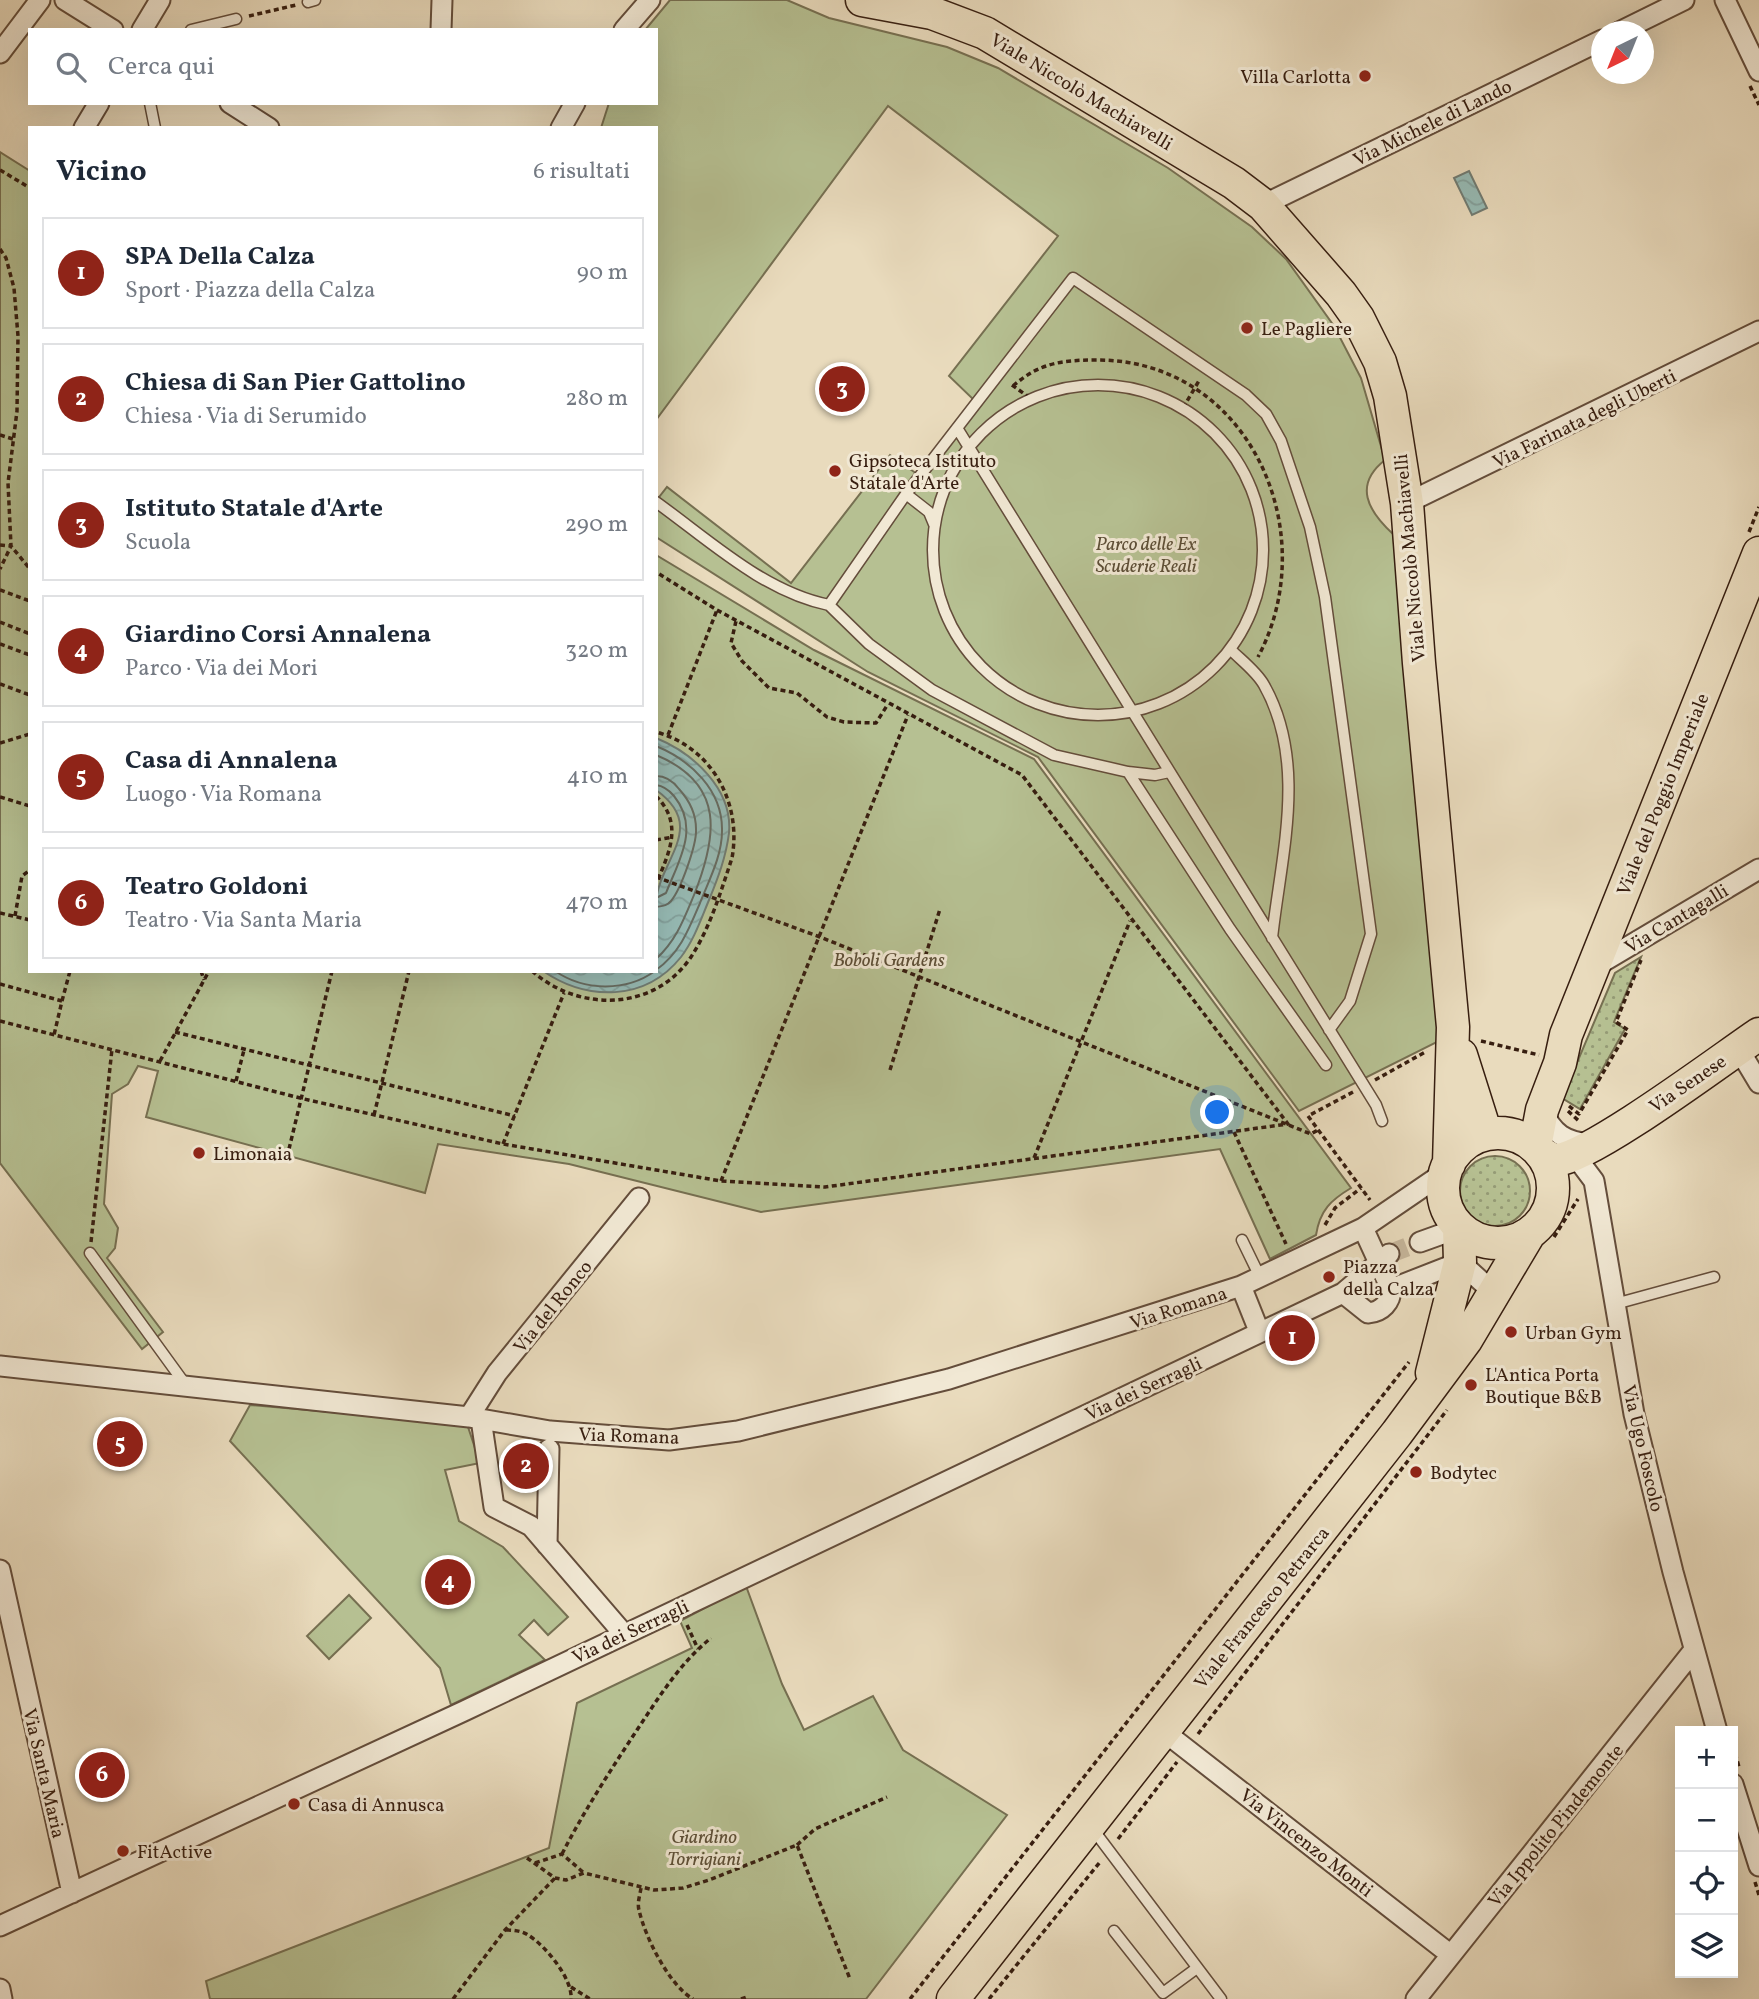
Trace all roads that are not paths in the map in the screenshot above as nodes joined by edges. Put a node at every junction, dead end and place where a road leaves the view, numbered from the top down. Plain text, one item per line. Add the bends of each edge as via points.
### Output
1 (40, 0) edge
2 (65, 0) edge
3 (160, 0) edge
4 (442, 0) edge
5 (650, 0) edge
6 (862, 0) edge
7 (1684, 0) edge
8 (1725, 0) edge
9 (236, 19) road end
10 (1641, 21) edge
11 (110, 28) edge
12 (143, 28) edge
13 (199, 28) edge
14 (441, 28) edge
15 (626, 28) edge
16 (1591, 45) edge
17 (0, 52) edge
18 (1759, 71) edge
19 (98, 105) edge
20 (150, 105) edge
21 (233, 105) edge
22 (574, 105) edge
23 (85, 126) edge
24 (155, 126) edge
25 (267, 126) edge
26 (562, 126) edge
27 (1263, 205) junction
28 (1759, 331) edge
29 (957, 428) junction
30 (968, 446) junction
31 (906, 495) junction
32 (658, 503) edge
33 (1407, 503) junction
34 (934, 524) junction
35 (1759, 553) edge
36 (829, 605) junction
37 (1231, 650) junction
38 (1132, 712) junction
39 (1128, 772) junction
40 (1169, 772) junction
41 (1759, 869) edge
42 (1272, 938) junction
43 (1593, 968) junction
44 (1329, 1030) junction
45 (1566, 1035) junction
46 (1457, 1038) junction
47 (1748, 1041) edge
48 (1326, 1065) dead end
49 (1759, 1083) edge
50 (1553, 1103) junction
51 (1382, 1121) dead end
52 (1495, 1133) junction
53 (1594, 1142) junction
54 (1539, 1151) junction
55 (1447, 1168) junction
56 (639, 1198) dead end
57 (1550, 1206) junction
58 (1363, 1228) junction
59 (1459, 1228) junction
60 (1528, 1234) junction
61 (1242, 1240) dead end
62 (1420, 1242) tunnel mouth
63 (90, 1253) road end
64 (1384, 1258) junction
65 (1460, 1262) junction
66 (1261, 1277) junction
67 (1714, 1277) dead end
68 (1241, 1286) junction
69 (1391, 1289) junction
70 (1493, 1292) junction
71 (1343, 1293) junction
72 (1615, 1304) junction
73 (1259, 1331) junction
74 (0, 1366) edge
75 (186, 1384) junction
76 (1429, 1387) junction
77 (475, 1418) junction
78 (549, 1449) dead end
79 (547, 1545) junction
80 (0, 1570) edge
81 (623, 1633) junction
82 (7, 1635) edge
83 (1693, 1650) junction
84 (1716, 1726) edge
85 (1162, 1730) junction
86 (1735, 1789) edge
87 (1089, 1824) junction
88 (1759, 1866) edge
89 (72, 1893) junction
90 (0, 1926) edge
91 (1114, 1931) dead end
92 (1451, 1955) junction
93 (1197, 1968) junction
94 (0, 1989) edge
95 (2, 1999) edge
96 (953, 1999) edge
97 (1221, 1999) edge
98 (1416, 1999) edge

1 - 17 street
2 - 11 street
3 - 12 street
4 - 14 street
5 - 15 street
6 - 27 main road, Viale Niccolò Machiavelli via 932,13 985,33
7 - 10 street
8 - 18 street
9 - 13 lane
16 - 27 street, Via Michele di Lando
19 - 23 street
20 - 24 lane
21 - 25 street
22 - 26 street
27 - 33 main road, Viale Niccolò Machiavelli via 1341,294 1380,362
28 - 33 street, Via Farinata degli Uberti
29 - 30 lane
29 - 31 lane
29 - 44 lane via 1073,278 1207,368 1266,414 1281,441 1310,527 1325,597 1371,934 1350,1001
30 - 34 lane via 952,471
30 - 37 lane via 996,419 1030,398 1068,387 1108,384 1147,391 1183,408 1214,432 1239,463 1256,499 1264,538 1262,578 1250,616
30 - 38 lane
31 - 34 lane via 929,512
31 - 36 lane
32 - 36 lane via 759,576 807,601
33 - 46 main road, Viale Niccolò Machiavelli
34 - 38 lane via 933,560 943,606 972,657 998,682 1028,700 1062,712 1097,716
35 - 43 main road, Viale del Poggio Imperiale
36 - 39 lane via 869,644 932,690 1054,755
37 - 38 lane via 1206,676 1177,696
37 - 42 lane via 1263,683 1287,760 1290,807
38 - 40 lane
39 - 40 lane
39 - 48 lane
40 - 42 lane
41 - 43 street, Via Cantagalli
42 - 44 lane
43 - 45 main road, Viale del Poggio Imperiale
44 - 51 lane
45 - 50 main road, Viale del Poggio Imperiale
45 - 52 main road, Viale del Poggio Imperiale via 1527,1101
46 - 52 main road, Viale Niccolò Machiavelli
46 - 55 main road, Viale Niccolò Machiavelli
47 - 49 street
47 - 53 main road, Via Senese
50 - 53 street via 1552,1129 1565,1140
50 - 54 main road, Viale del Poggio Imperiale
52 - 54 main road via 1522,1138
52 - 55 main road via 1466,1142
53 - 54 main road, Via Senese via 1560,1159
53 - 57 main road, Via Senese
53 - 72 street, Via Ugo Foscolo via 1594,1181
54 - 57 main road via 1552,1174
55 - 58 street
55 - 59 main road via 1442,1189 1445,1206
56 - 77 street, Via del Ronco via 497,1373
57 - 60 main road
58 - 64 street
58 - 66 street
59 - 60 main road via 1475,1239 1498,1244
59 - 62 street
59 - 65 main road, Viale Francesco Petrarca
60 - 70 main road, Viale Francesco Petrarca
61 - 66 lane
63 - 75 lane
64 - 69 street
64 - 71 street
65 - 69 street
65 - 70 street
65 - 76 main road, Viale Francesco Petrarca
66 - 68 street
67 - 72 lane
68 - 73 street
68 - 77 street, Via Romana via 949,1379 738,1431 669,1440 550,1431
69 - 71 street via 1388,1303 1378,1311 1366,1312
70 - 76 main road, Viale Francesco Petrarca via 1466,1340
71 - 73 street
72 - 83 street, Via Ugo Foscolo via 1634,1414
73 - 81 street, Via dei Serragli
74 - 75 street, Via Romana
75 - 77 street, Via Romana
76 - 85 main road, Viale Francesco Petrarca via 1318,1537
77 - 79 street via 494,1507 523,1520
78 - 79 street
79 - 81 street
80 - 82 street, Via Santa Maria
81 - 89 street, Via dei Serragli
82 - 89 street, Via Santa Maria
83 - 84 street, Via Ugo Foscolo
83 - 92 street, Via Ippolito Pindemonte
85 - 87 main road, Viale Francesco Petrarca
85 - 92 street, Via Vincenzo Monti
86 - 88 street
87 - 93 lane
87 - 96 main road, Viale Francesco Petrarca
89 - 90 street, Via dei Serragli
91 - 93 lane via 1163,1993
92 - 98 street, Via Ippolito Pindemonte
93 - 97 lane
94 - 95 street

